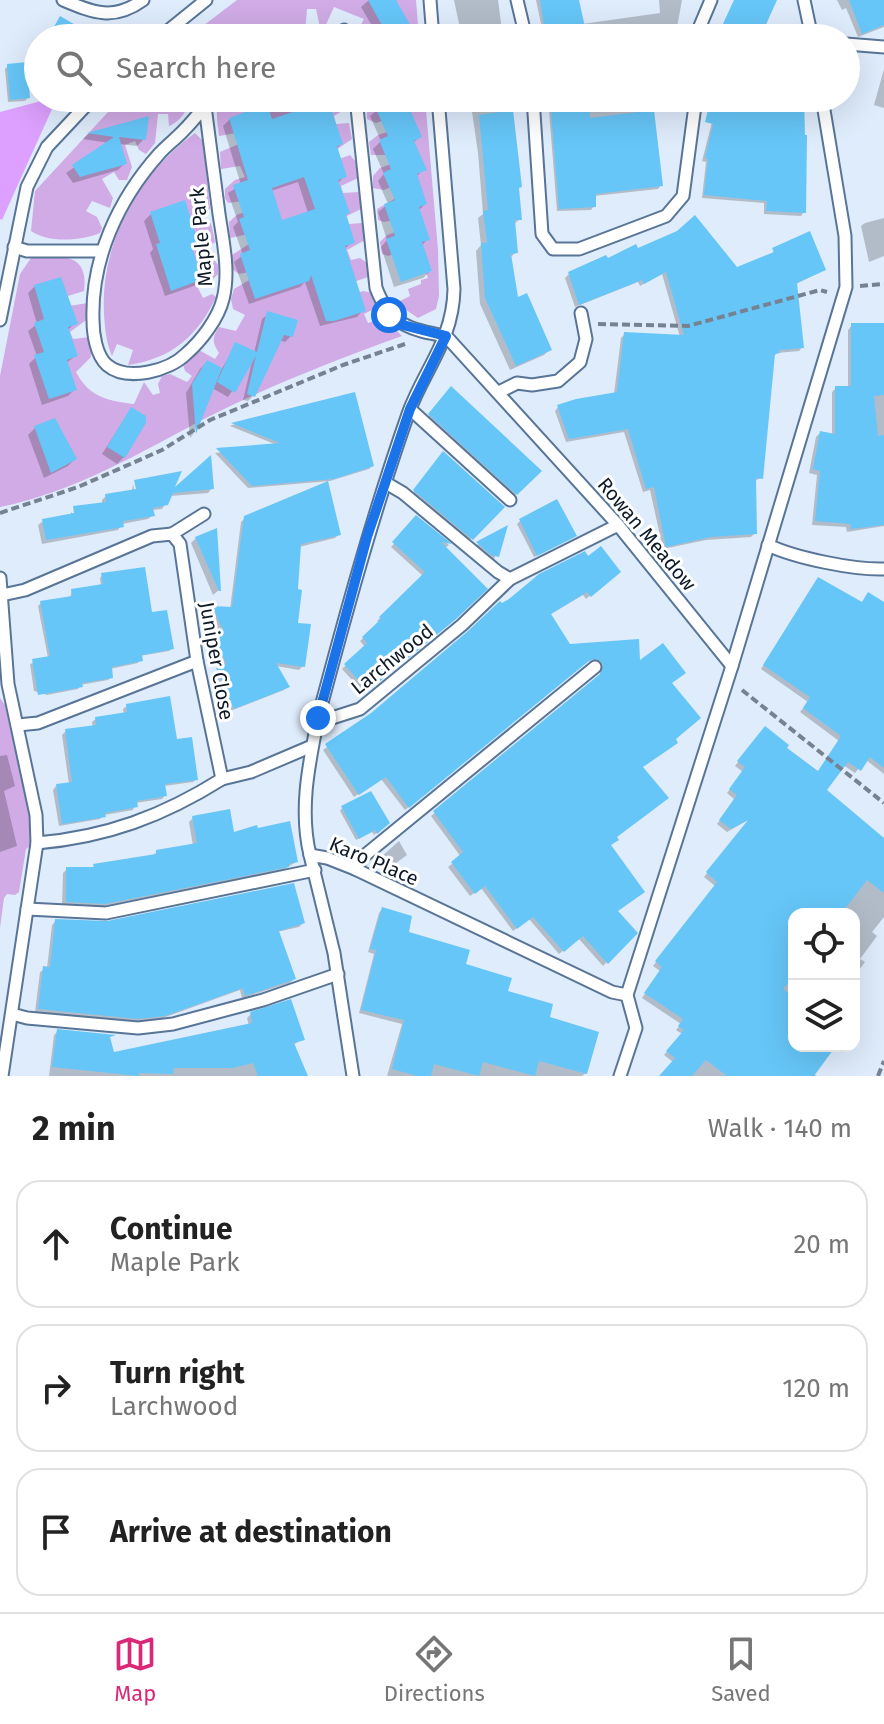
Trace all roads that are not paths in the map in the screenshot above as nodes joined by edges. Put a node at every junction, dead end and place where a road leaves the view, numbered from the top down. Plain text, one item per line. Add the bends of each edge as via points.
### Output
1 (63, 0) edge
2 (143, 0) edge
3 (206, 0) edge
4 (430, 0) edge
5 (517, 0) edge
6 (711, 0) edge
7 (804, 0) edge
8 (176, 24) edge
9 (432, 24) edge
10 (523, 24) edge
11 (701, 24) edge
12 (809, 24) edge
13 (860, 45) edge
14 (884, 47) edge
15 (80, 112) edge
16 (200, 112) edge
17 (211, 112) edge
18 (357, 112) edge
19 (439, 112) edge
20 (534, 112) edge
21 (694, 112) edge
22 (824, 112) edge
23 (14, 247) junction
24 (101, 251) junction
25 (581, 313) dead end
26 (0, 320) edge
27 (446, 336) junction
28 (499, 392) junction
29 (410, 409) junction
30 (386, 483) junction
31 (510, 500) dead end
32 (204, 514) dead end
33 (618, 525) junction
34 (172, 534) junction
35 (768, 545) junction
36 (884, 569) edge
37 (0, 578) edge
38 (510, 579) junction
39 (2, 595) junction
40 (197, 661) junction
41 (732, 666) junction
42 (595, 667) dead end
43 (4, 684) edge
44 (318, 718) junction
45 (18, 725) junction
46 (312, 746) junction
47 (222, 779) junction
48 (37, 843) junction
49 (310, 855) junction
50 (355, 869) junction
51 (315, 870) junction
52 (27, 909) junction
53 (338, 974) junction
54 (627, 995) junction
55 (12, 1014) junction
56 (2, 1076) edge
57 (353, 1076) edge
58 (620, 1076) edge

1 - 2 lane via 119,13
3 - 8 lane
4 - 9 lane
5 - 10 lane
6 - 11 lane
7 - 12 lane
13 - 14 lane
15 - 23 lane via 47,147 27,187
16 - 24 lane, Maple Park via 130,192
17 - 24 lane, Maple Park via 225,284 219,312 185,356 140,373 119,372 106,364 93,328 92,291
18 - 27 lane via 376,288 389,315 403,325
19 - 27 lane, Larchwood via 454,289
20 - 21 lane via 542,234 553,249 564,251 666,216 677,205 683,196
22 - 35 lane via 845,236 844,291
23 - 24 lane
23 - 26 lane
25 - 28 lane via 586,339 580,362 558,381 517,383
27 - 28 lane, Rowan Meadow
27 - 29 lane, Larchwood
28 - 33 lane, Rowan Meadow
29 - 30 lane, Larchwood
29 - 31 lane
30 - 38 lane
30 - 44 lane, Larchwood
32 - 34 lane
33 - 38 lane, Larchwood
33 - 41 lane, Rowan Meadow
34 - 39 lane via 152,536
34 - 40 lane, Juniper Close via 180,544
35 - 36 lane via 869,570
35 - 41 lane
37 - 39 lane
38 - 44 lane, Larchwood via 360,709
39 - 43 lane
40 - 45 lane via 38,723
40 - 47 lane, Juniper Close
41 - 54 lane
42 - 50 lane via 364,856
43 - 45 lane
44 - 46 lane
45 - 48 lane
46 - 47 lane
46 - 49 lane via 304,798
47 - 48 lane via 142,822
48 - 52 lane
49 - 50 lane, Karo Place
49 - 51 lane, Karo Place
50 - 54 lane, Karo Place
51 - 52 lane via 106,913
51 - 53 lane, Karo Place
52 - 55 lane
53 - 55 lane via 173,1024 138,1028
53 - 57 lane, Karo Place
54 - 58 lane via 636,1028
55 - 56 lane

